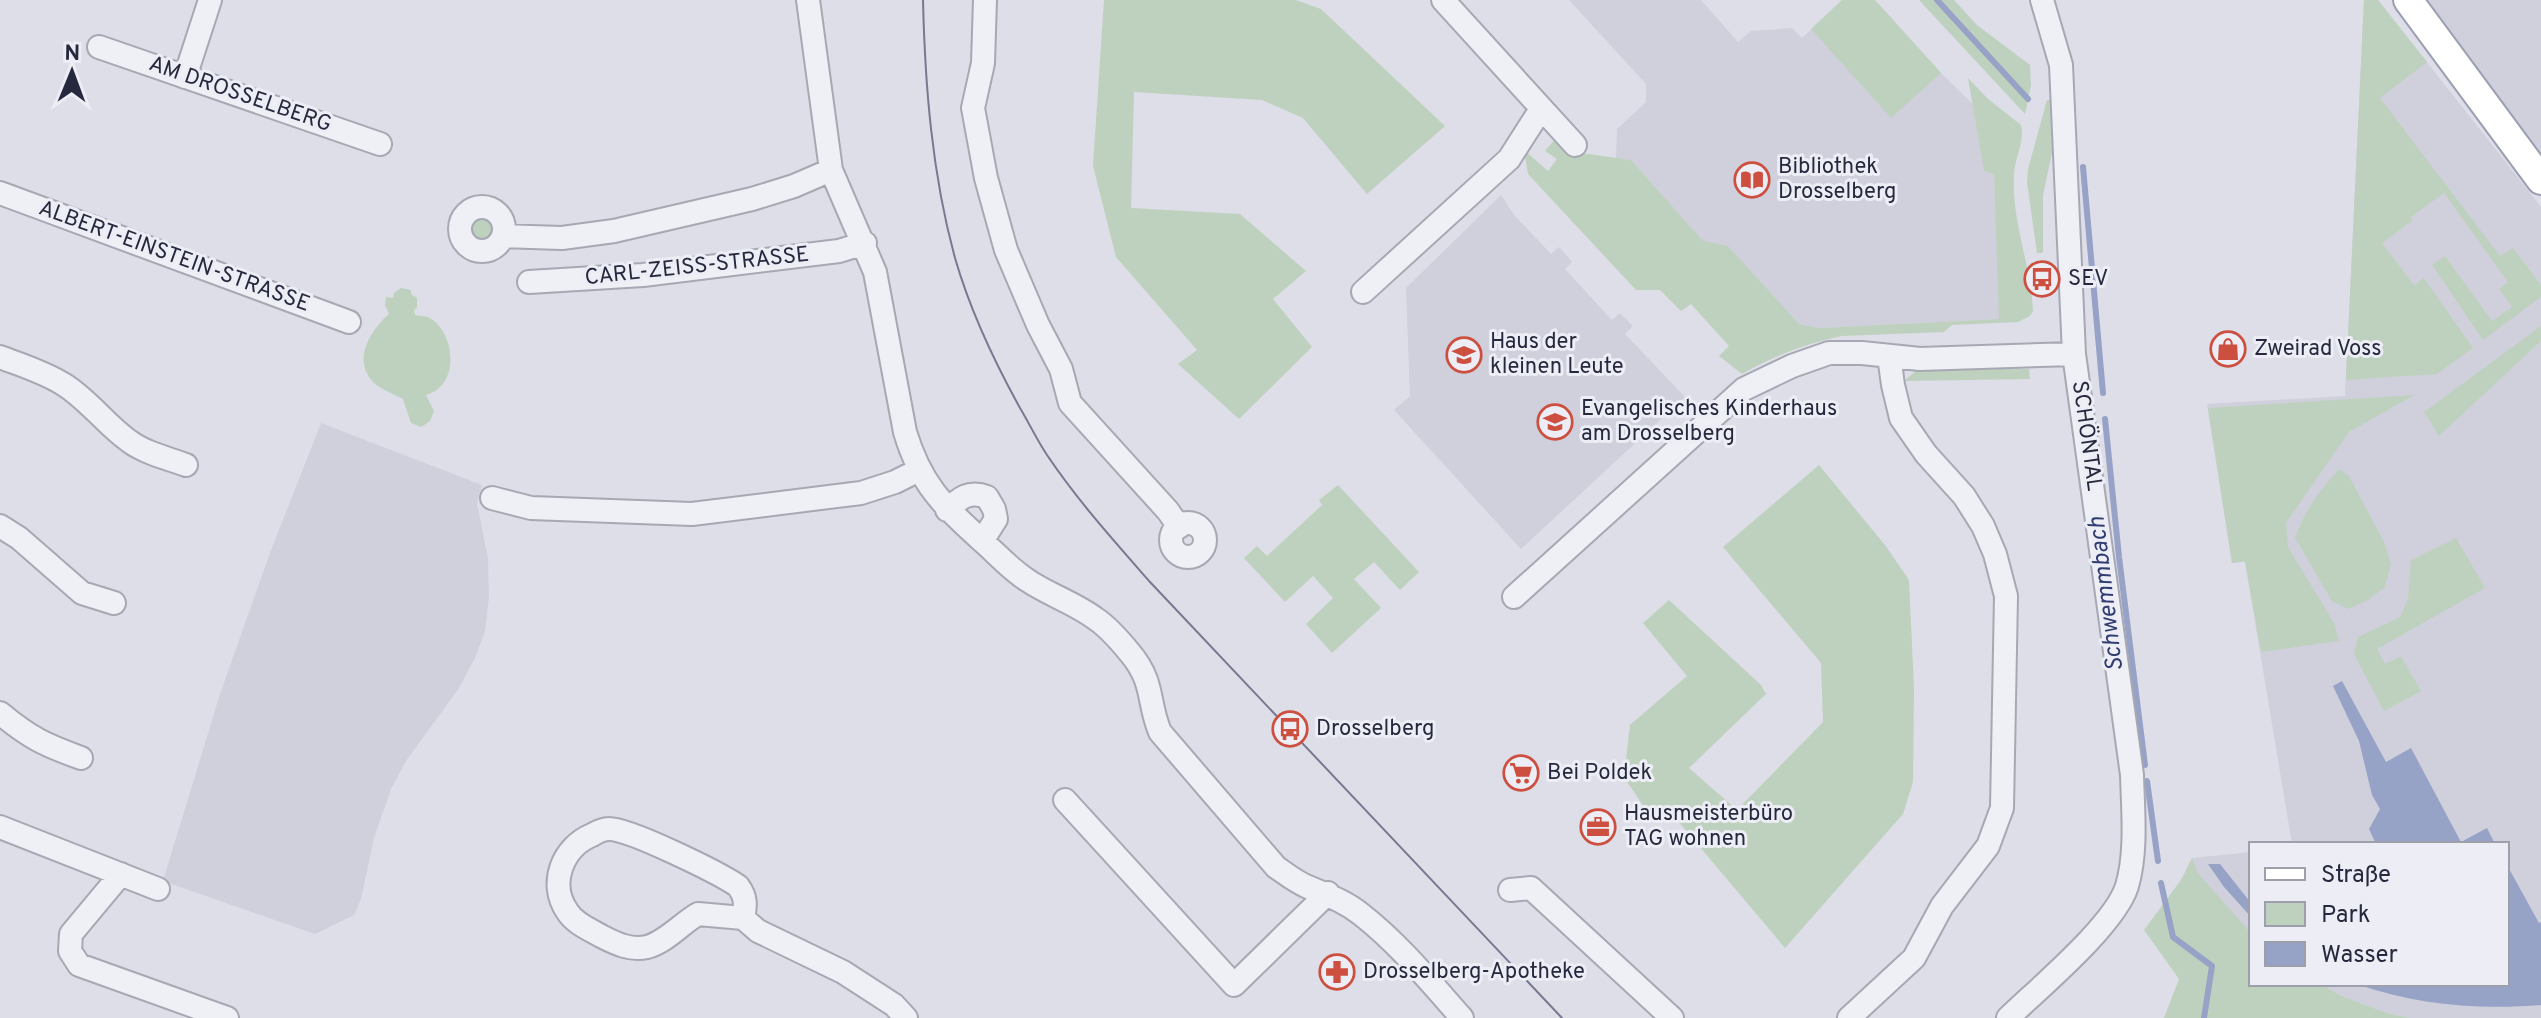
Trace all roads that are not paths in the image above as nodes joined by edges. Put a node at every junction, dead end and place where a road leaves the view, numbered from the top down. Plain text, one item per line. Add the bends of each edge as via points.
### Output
1 (210, 0) edge
2 (808, 0) edge
3 (985, 0) edge
4 (1443, 0) edge
5 (2042, 0) edge
6 (2408, 0) edge
7 (99, 47) dead end
8 (185, 77) junction
9 (1541, 109) junction
10 (380, 144) dead end
11 (1575, 145) dead end
12 (831, 170) junction
13 (2541, 180) edge
14 (0, 193) edge
15 (503, 236) dead end
16 (865, 243) junction
17 (529, 282) dead end
18 (1363, 292) dead end
19 (349, 322) dead end
20 (2074, 354) junction
21 (1889, 356) junction
22 (0, 357) edge
23 (186, 465) dead end
24 (919, 470) junction
25 (492, 498) dead end
26 (947, 510) junction
27 (0, 526) edge
28 (1179, 527) dead end
29 (982, 541) junction
30 (1514, 597) dead end
31 (114, 603) dead end
32 (0, 713) edge
33 (81, 758) dead end
34 (1069, 815) dead end
35 (0, 827) edge
36 (121, 874) junction
37 (158, 889) dead end
38 (1510, 890) dead end
39 (1328, 893) junction
40 (743, 918) junction
41 (227, 1018) edge
42 (906, 1018) edge
43 (1462, 1018) edge
44 (1672, 1018) edge
45 (1849, 1018) edge
46 (2008, 1018) edge

1 - 8 street
2 - 12 street
3 - 28 street via 983,63 973,108 1006,250 1061,369 1070,403
4 - 9 street
5 - 20 street, SCHÖNTAL via 2061,65
6 - 13 main road
7 - 8 street, AM DROSSELBERG
8 - 10 street, AM DROSSELBERG
9 - 11 street
9 - 18 street via 1509,159
12 - 15 street, CARL-ZEISS-STRASSE via 752,199 614,231 562,238
12 - 16 street
14 - 19 street, ALBERT-EINSTEIN-STRASSE
16 - 17 street, CARL-ZEISS-STRASSE via 839,251 643,275
16 - 24 street via 905,432
20 - 21 street
20 - 46 street, SCHÖNTAL via 2132,775 2131,870 2112,914
21 - 30 street via 1829,353 1744,389
21 - 45 street via 1901,418 1983,526 2006,596 2002,808 1988,846 1942,906 1914,958
22 - 23 street via 64,384 131,443
24 - 25 street via 861,493 692,514 531,508
24 - 26 street
26 - 29 street
26 - 29 street via 967,494 987,497 996,519
27 - 31 street via 82,593
29 - 39 street via 1028,581 1098,620 1145,674 1160,732 1205,787 1276,867
32 - 33 street via 39,742
34 - 39 street via 1234,985
35 - 36 street
36 - 37 street
36 - 41 street via 71,934 70,951 79,965
38 - 44 street via 1531,888
39 - 43 street via 1362,915 1410,959
40 - 40 street via 746,905 738,886 629,833 607,828 584,838 562,863 559,893 567,911 583,927 622,947 648,947 698,914
40 - 42 street via 758,931 843,972

